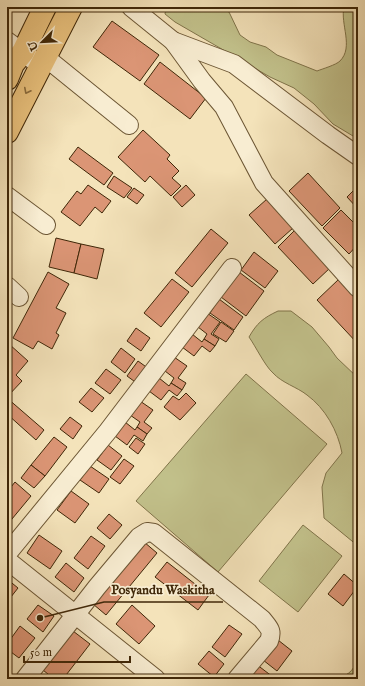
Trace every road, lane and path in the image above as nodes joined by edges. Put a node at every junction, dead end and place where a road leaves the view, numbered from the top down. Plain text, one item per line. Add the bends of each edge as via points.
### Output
1 (46, 7) edge
2 (131, 7) edge
3 (67, 8) edge
4 (173, 41) junction
5 (20, 60) edge
6 (129, 125) dead end
7 (7, 132) edge
8 (358, 156) edge
9 (7, 196) edge
10 (46, 225) dead end
11 (232, 268) dead end
12 (355, 277) edge
13 (7, 554) edge
14 (7, 560) edge
15 (76, 615) junction
16 (25, 679) edge
17 (156, 679) edge
18 (238, 679) edge

1 - 5 highway
2 - 4 street
3 - 5 highway
4 - 8 street via 234,64
4 - 12 street via 224,107 264,183
5 - 6 street
5 -> 7 highway
9 - 10 street
11 - 13 street via 108,431
14 - 15 street
15 - 16 street
15 - 17 street
15 - 18 street via 139,537 147,532 154,533 270,628 272,634 269,641

